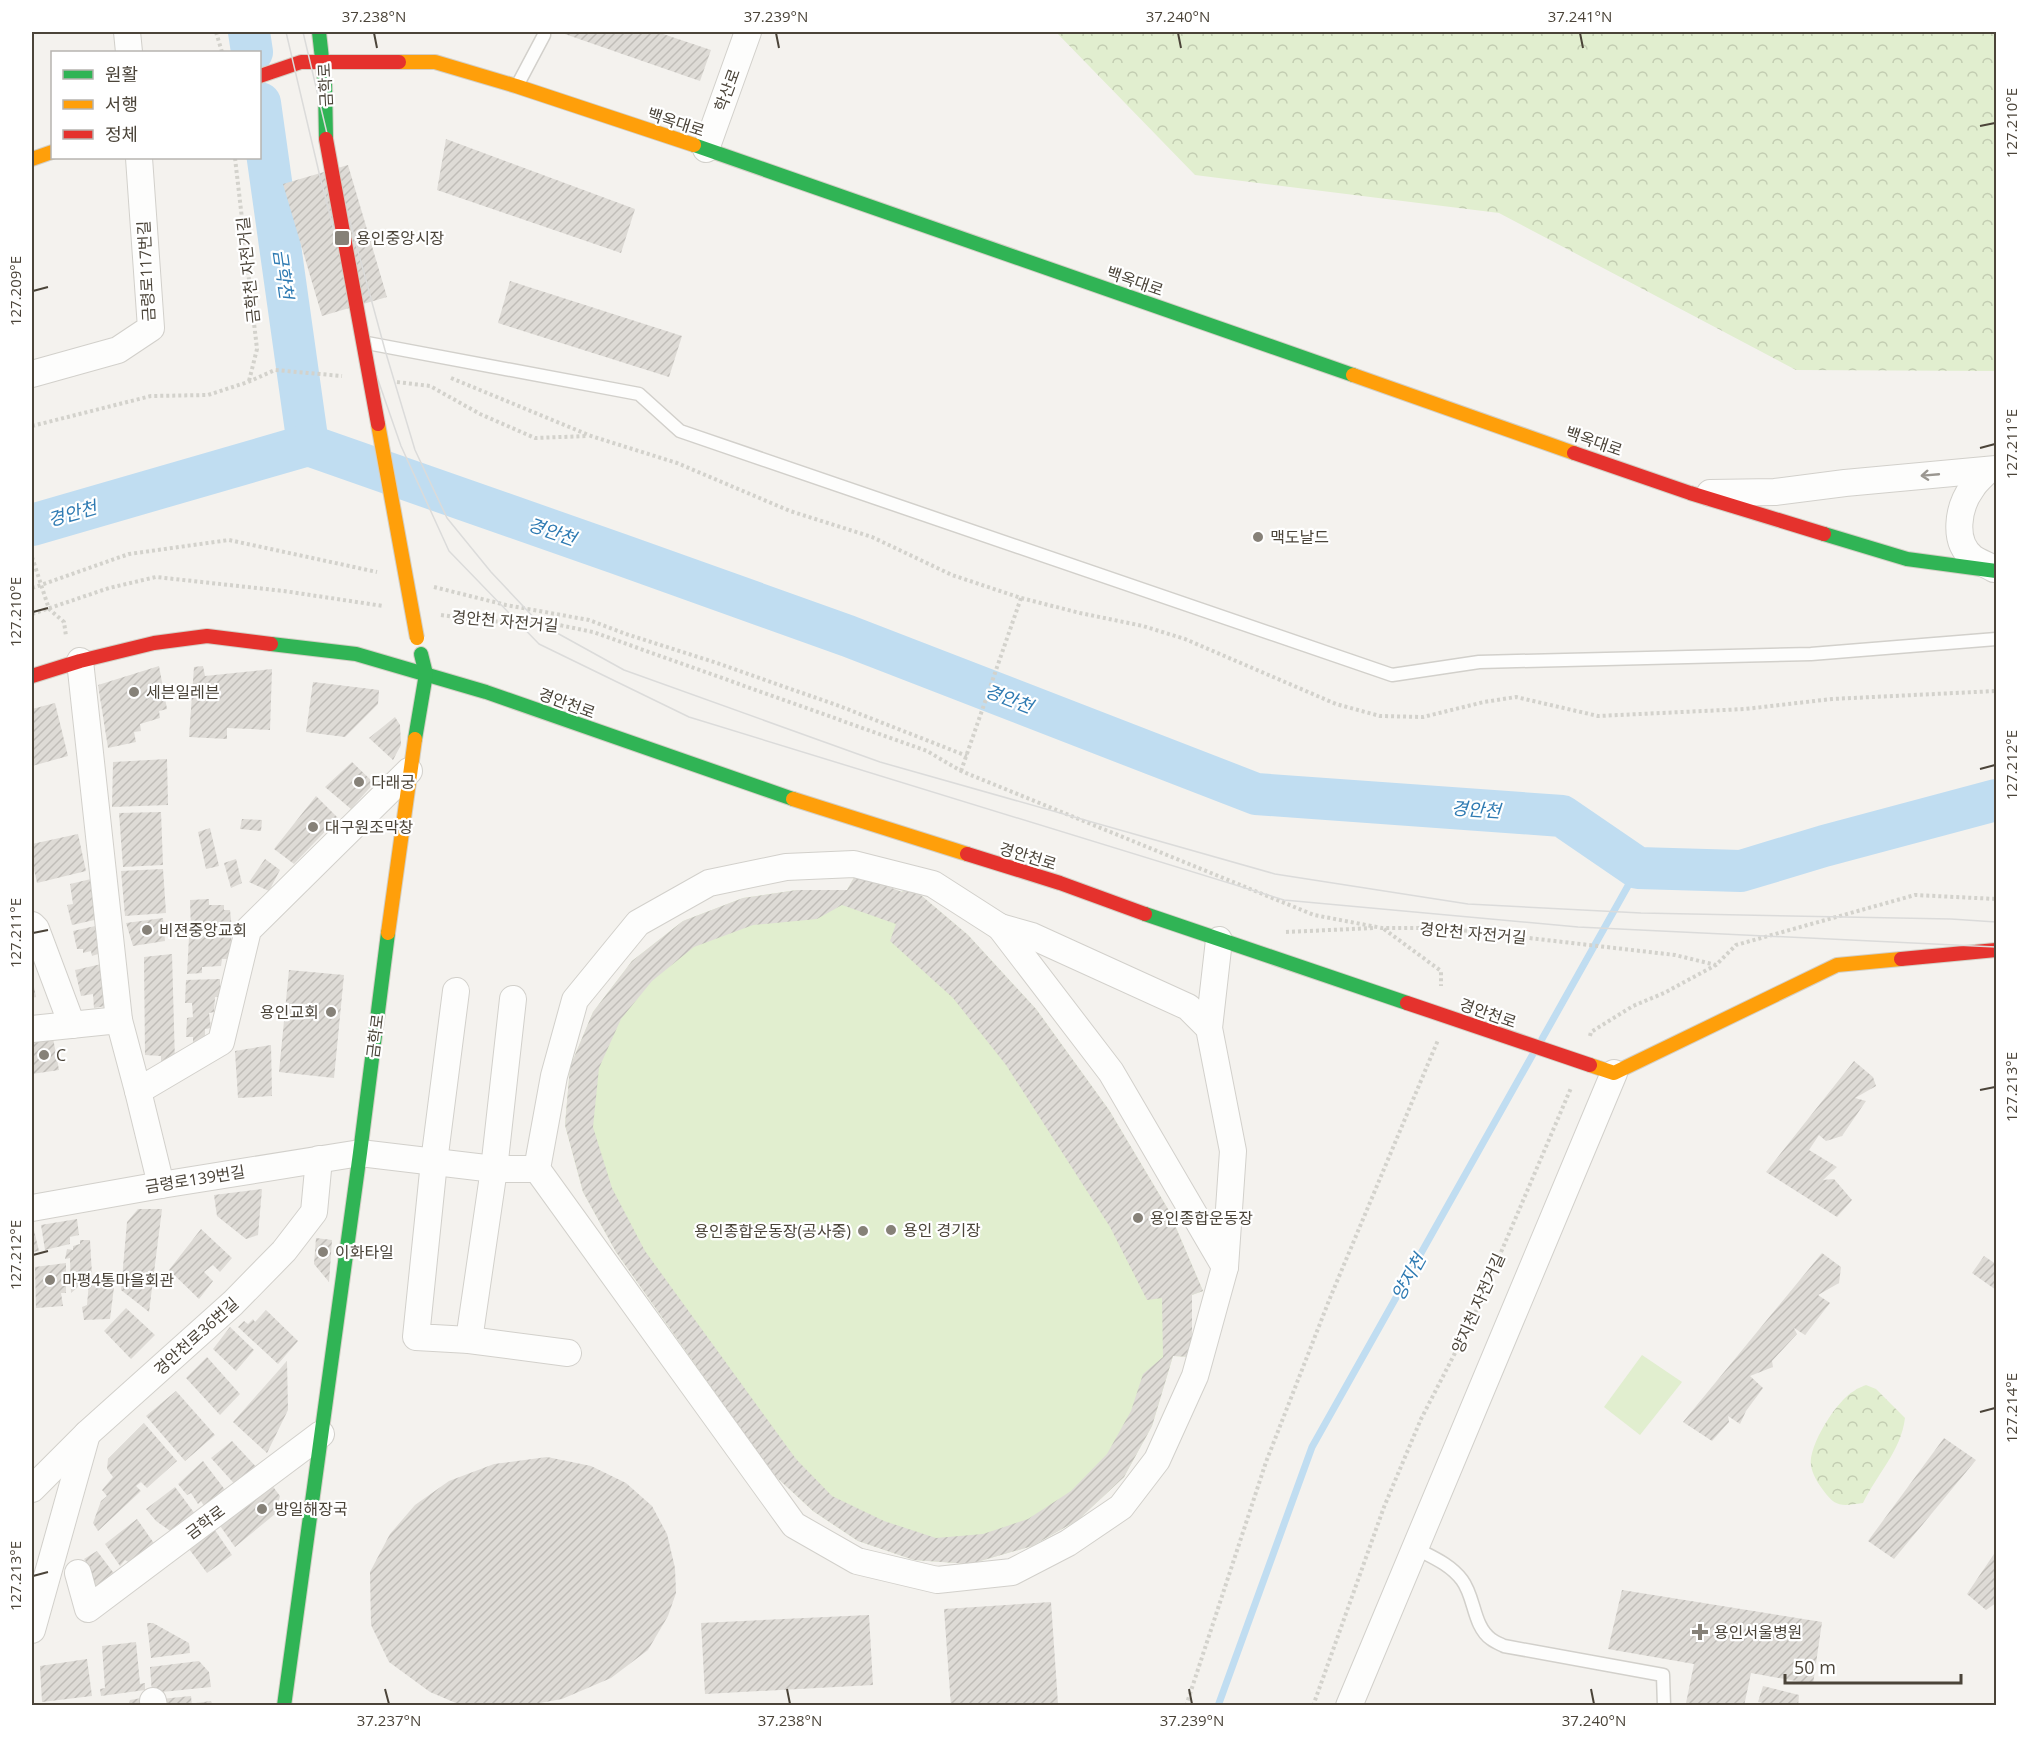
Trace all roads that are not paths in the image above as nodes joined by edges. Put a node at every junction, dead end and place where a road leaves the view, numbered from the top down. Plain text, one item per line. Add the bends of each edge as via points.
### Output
1 (127, 32) edge
2 (319, 32) edge
3 (544, 32) edge
4 (748, 32) edge
5 (129, 51) edge
6 (325, 61) junction
7 (261, 75) edge
8 (516, 86) junction
9 (706, 149) junction
10 (51, 152) edge
11 (32, 159) edge
12 (139, 159) edge
13 (364, 343) junction
14 (32, 374) edge
15 (1992, 470) edge
16 (1690, 493) junction
17 (1996, 570) edge
18 (1996, 639) edge
19 (80, 661) junction
20 (426, 674) junction
21 (32, 676) edge
22 (409, 771) junction
23 (32, 925) edge
24 (1000, 927) junction
25 (1219, 940) junction
26 (1996, 950) edge
27 (456, 991) dead end
28 (513, 999) dead end
29 (119, 1020) junction
30 (72, 1025) junction
31 (1209, 1028) junction
32 (32, 1029) edge
33 (1602, 1069) junction
34 (138, 1091) junction
35 (360, 1153) junction
36 (319, 1159) junction
37 (434, 1162) junction
38 (494, 1169) junction
39 (537, 1169) junction
40 (161, 1185) junction
41 (32, 1208) edge
42 (1225, 1267) junction
43 (470, 1340) junction
44 (568, 1353) dead end
45 (88, 1433) junction
46 (321, 1434) junction
47 (32, 1489) edge
48 (1415, 1548) junction
49 (78, 1573) dead end
50 (32, 1630) edge
51 (284, 1706) edge
52 (1349, 1706) edge
53 (1664, 1706) edge

1 - 5 street
2 - 6 main road, 금학로
3 - 8 lane
4 - 9 street, 학산로
6 - 7 main road, 백옥대로 via 301,62
6 - 8 main road, 백옥대로 via 435,63
6 - 13 main road, 금학로, bridge via 326,139
8 - 9 main road, 백옥대로
9 - 16 main road, 백옥대로
10 - 11 main road
12 - 14 street, 금령로117번길 via 151,328 118,350
13 - 18 lane via 639,394 680,431 1392,675 1479,662 1811,654
13 - 20 main road, 금학로, bridge
15 -> 16 street via 1775,492
15 - 17 street via 1972,486 1959,525 1960,540 1971,557
16 - 17 main road, 백옥대로 via 1907,559
19 - 20 main road, 경안천로 via 154,643 207,636 356,654
19 - 21 main road, 경안천로
19 - 29 street
20 - 22 main road, 금학로
20 - 25 main road, 경안천로 via 751,786 1060,883
22 - 34 street via 248,930 221,1042
22 - 35 main road, 금학로
23 - 30 street
24 - 31 street via 1032,936 1188,1007
24 - 39 street via 933,884 854,864 786,867 709,883 638,923 575,1000 554,1076
24 - 42 street via 1111,1072
25 - 31 street
25 - 33 main road, 경안천로, bridge
26 - 33 main road via 1837,965
27 - 37 street
28 - 38 street
29 - 30 street
29 - 34 street
30 - 32 street
31 - 42 street via 1233,1151
33 - 48 street
34 - 40 street
35 - 36 street, 금령로139번길
35 - 37 street, 금령로139번길
35 - 46 main road, 금학로
36 - 40 street, 금령로139번길
36 - 45 street, 경안천로36번길 via 314,1212 284,1251 233,1303
37 - 38 street, 금령로139번길
37 - 43 street via 416,1337
38 - 39 street, 금령로139번길
38 - 43 street
39 - 42 street via 794,1525 857,1561 937,1580 1012,1572 1068,1544 1121,1507 1157,1460 1195,1376
40 - 41 street, 금령로139번길
43 - 44 street
45 - 47 street, 경안천로36번길
45 - 50 street
46 - 49 street, 금학로 via 88,1609
46 - 51 main road, 금학로
48 - 52 street
48 - 53 lane via 1448,1565 1463,1581 1490,1639 1504,1646 1664,1675

